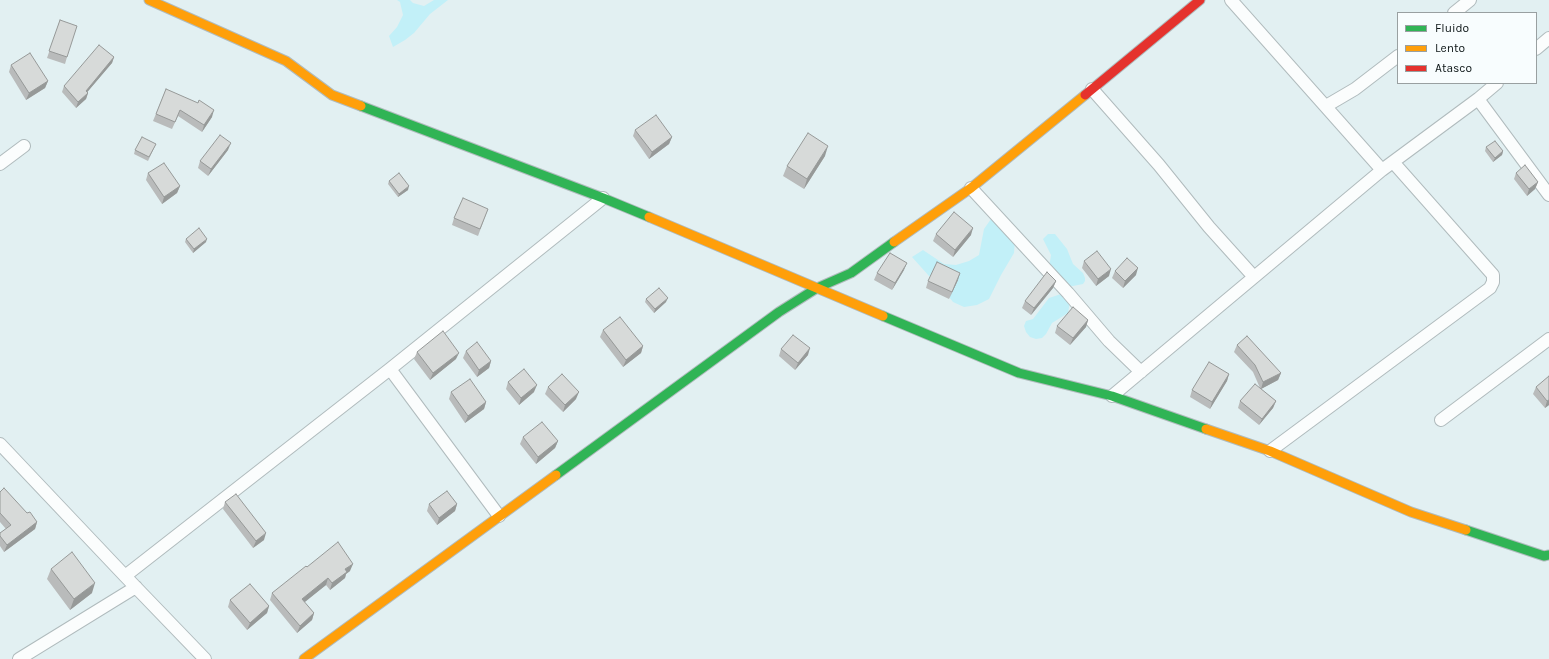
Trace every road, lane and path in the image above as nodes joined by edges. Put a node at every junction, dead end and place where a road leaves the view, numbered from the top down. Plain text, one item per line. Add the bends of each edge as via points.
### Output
1 (149, 0) edge
2 (1200, 0) edge
3 (1231, 0) edge
4 (1470, 0) edge
5 (1455, 12) edge
6 (1549, 38) edge
7 (1537, 48) edge
8 (1397, 57) edge
9 (1496, 84) edge
10 (1092, 89) junction
11 (1478, 99) junction
12 (1326, 106) junction
13 (24, 146) dead end
14 (1393, 162) junction
15 (0, 164) edge
16 (1382, 170) junction
17 (971, 188) junction
18 (1549, 195) edge
19 (603, 198) junction
20 (1254, 277) junction
21 (817, 288) junction
22 (1549, 339) edge
23 (390, 369) junction
24 (1141, 372) junction
25 (1112, 396) junction
26 (1440, 420) dead end
27 (0, 444) edge
28 (1270, 451) junction
29 (499, 516) junction
30 (1549, 556) edge
31 (125, 576) junction
32 (136, 587) junction
33 (19, 659) edge
34 (205, 659) edge
35 (304, 659) edge

1 - 19 street via 286,61 332,95
2 - 10 street
3 - 12 street
4 - 5 street
6 - 7 street
8 - 12 street via 1355,89
9 - 11 street
10 - 17 street
10 - 20 street
11 - 14 street
11 - 18 street
12 - 16 street
13 - 15 street
14 - 16 street
14 - 28 street via 1493,275 1493,282 1490,288
16 - 20 street
17 - 21 street via 851,273
17 - 24 street via 1109,341
19 - 21 street
19 - 23 street
20 - 24 street
21 - 25 street via 1019,373
21 - 29 street via 780,312
22 - 26 street
23 - 29 street
23 - 31 street
24 - 25 street
25 - 28 street
27 - 31 street
28 - 30 street via 1411,512
29 - 35 street
31 - 32 street
32 - 33 street
32 - 34 street

